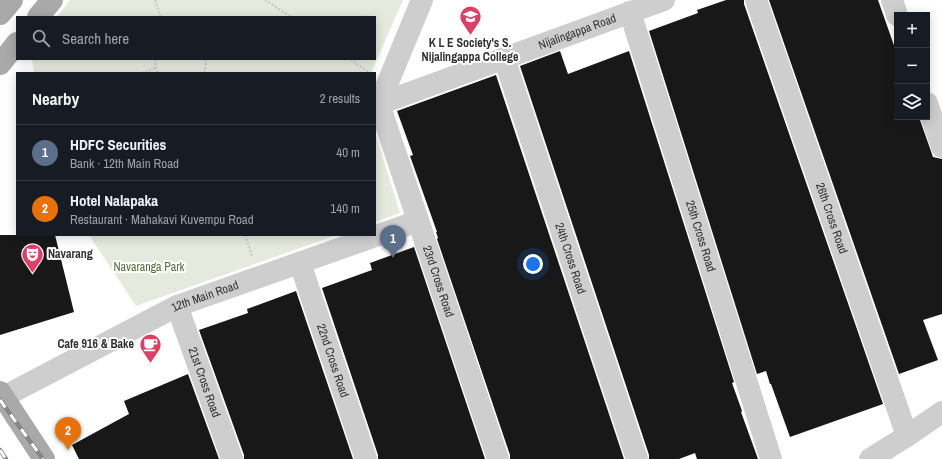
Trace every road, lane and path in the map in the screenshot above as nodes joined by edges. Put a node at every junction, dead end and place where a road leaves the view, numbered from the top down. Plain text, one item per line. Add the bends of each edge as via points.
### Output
1 (12, 0) edge
2 (52, 0) edge
3 (155, 0) edge
4 (265, 0) edge
5 (422, 0) edge
6 (664, 0) edge
7 (756, 0) edge
8 (892, 0) edge
9 (630, 12) junction
10 (896, 12) edge
11 (0, 14) edge
12 (39, 16) edge
13 (161, 16) edge
14 (289, 16) edge
15 (16, 44) edge
16 (504, 58) junction
17 (155, 60) edge
18 (206, 60) edge
19 (351, 60) edge
20 (0, 64) edge
21 (156, 68) junction
22 (145, 72) edge
23 (158, 72) edge
24 (204, 72) edge
25 (369, 72) edge
26 (379, 104) junction
27 (930, 112) edge
28 (942, 147) edge
29 (418, 221) junction
30 (376, 236) edge
31 (376, 236) edge
32 (300, 263) junction
33 (177, 306) junction
34 (2, 395) edge
35 (942, 412) edge
36 (907, 436) junction
37 (44, 459) edge
38 (232, 459) edge
39 (366, 459) edge
40 (498, 459) edge
41 (637, 459) edge
42 (771, 459) edge
43 (870, 459) edge

1 - 11 main road
2 - 12 main road
3 - 13 path
4 - 14 path
5 - 26 street
6 - 9 street, Nijalingappa Road
7 - 36 street, 26th Cross Road
8 - 10 street
9 - 16 street, Nijalingappa Road
9 - 42 street, 25th Cross Road
15 - 20 main road
16 - 26 street, Nijalingappa Road
16 - 41 street, 24th Cross Road
17 - 21 path
18 - 24 path
19 - 25 path
21 - 22 path
21 - 23 path
26 - 29 street, 23rd Cross Road
27 - 28 street
29 - 30 street, 12th Main Road
29 - 40 street, 23rd Cross Road
31 - 32 street, 12th Main Road
32 - 33 street, 12th Main Road
32 - 39 street, 22nd Cross Road
33 - 34 street, 12th Main Road
33 - 38 street, 21st Cross Road
34 - 37 main road
35 - 36 street
36 - 43 street

